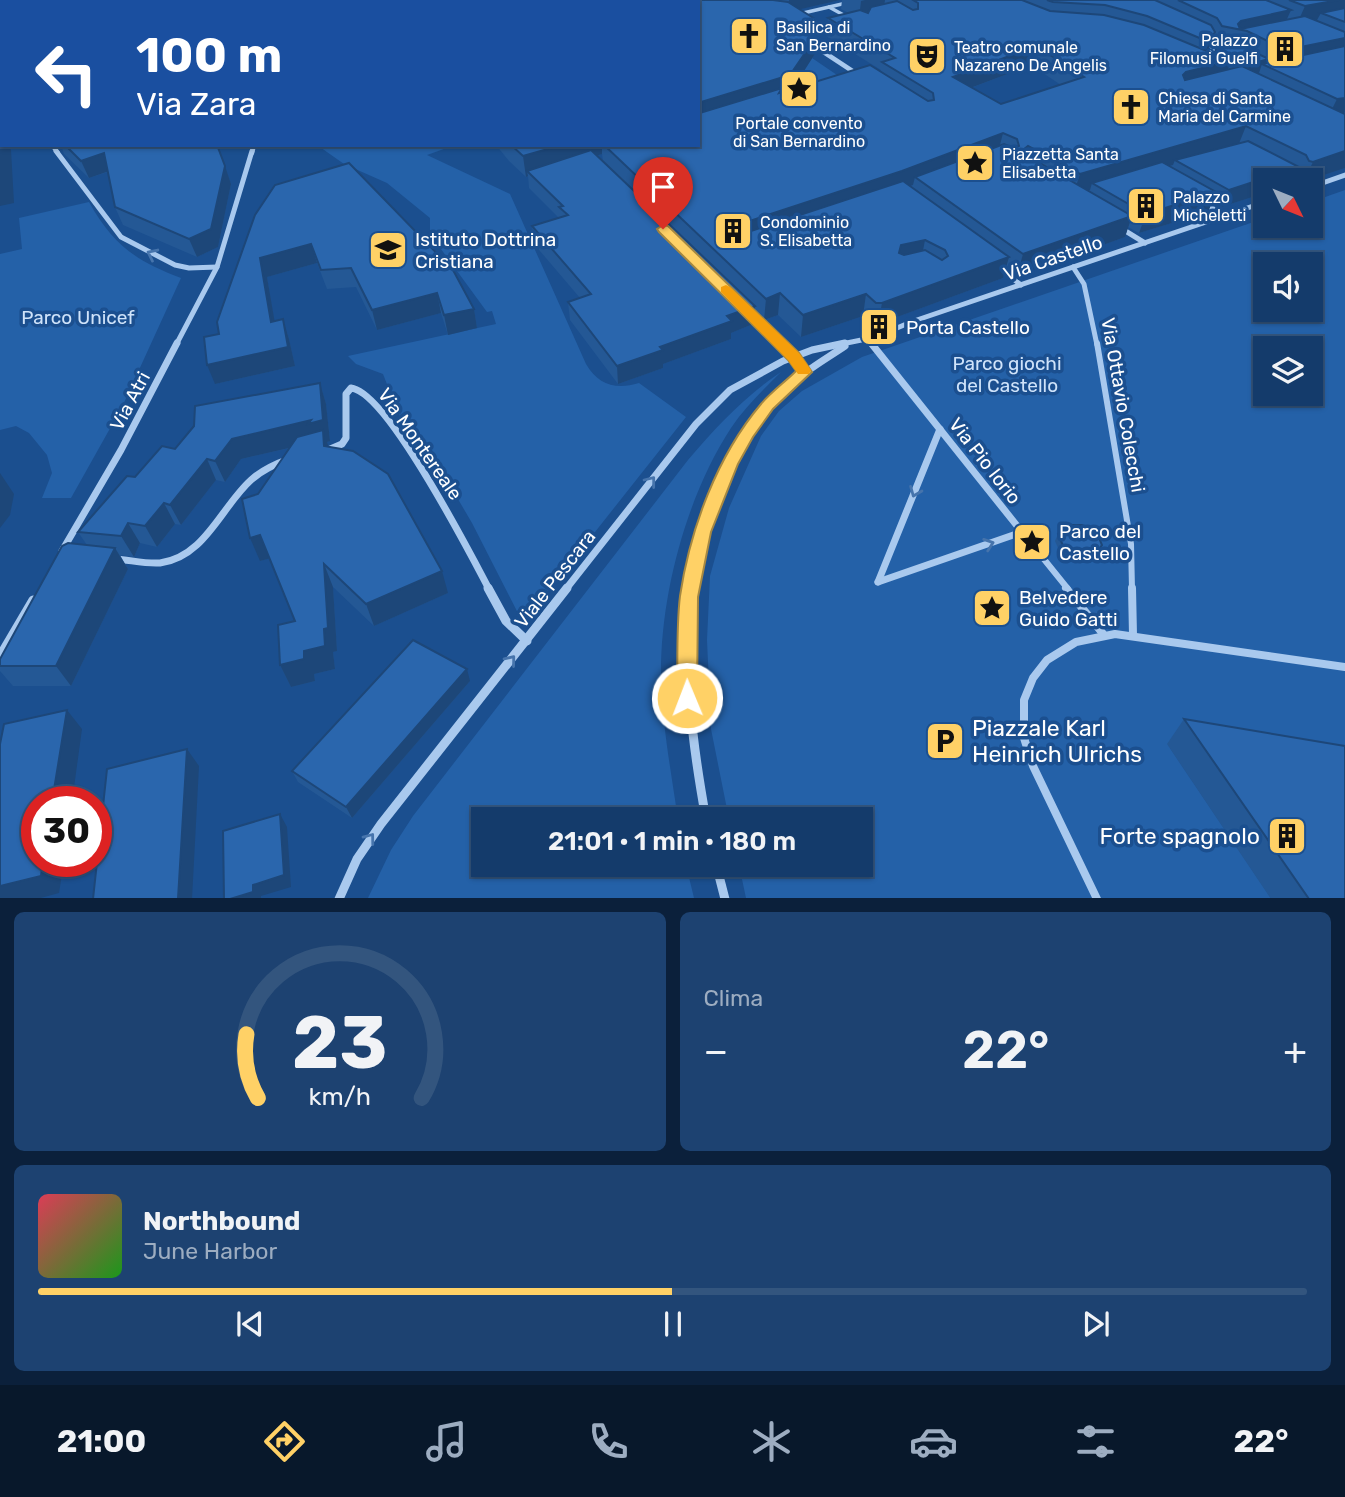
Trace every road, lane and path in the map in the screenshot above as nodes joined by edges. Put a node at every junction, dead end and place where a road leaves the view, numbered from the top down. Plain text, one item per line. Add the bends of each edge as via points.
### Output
1 (859, 0) edge
2 (830, 7) junction
3 (788, 16) edge
4 (858, 23) edge
5 (817, 37) edge
6 (1205, 38) edge
7 (1224, 46) edge
8 (1216, 49) junction
9 (1203, 67) edge
10 (861, 77) junction
11 (850, 80) edge
12 (867, 80) edge
13 (54, 147) edge
14 (253, 147) edge
15 (1345, 175) edge
16 (1323, 183) edge
17 (1202, 202) edge
18 (1253, 206) edge
19 (1226, 216) junction
20 (1110, 221) edge
21 (1145, 243) junction
22 (989, 261) edge
23 (218, 267) junction
24 (1073, 267) junction
25 (1021, 285) junction
26 (962, 295) edge
27 (971, 302) junction
28 (745, 308) edge
29 (869, 339) junction
30 (850, 344) junction
31 (793, 356) junction
32 (804, 372) junction
33 (940, 429) junction
34 (320, 452) edge
35 (297, 457) edge
36 (1022, 533) junction
37 (72, 556) edge
38 (110, 559) edge
39 (39, 590) edge
40 (1104, 635) junction
41 (1133, 635) junction
42 (527, 640) junction
43 (0, 656) edge
44 (1345, 667) edge
45 (704, 807) edge
46 (719, 877) edge
47 (339, 898) edge
48 (725, 898) edge
49 (1097, 898) edge

1 - 2 street
2 - 3 street
2 - 4 street
5 - 10 street via 819,50
6 - 8 street
7 - 8 street
8 - 9 street
10 - 11 street
10 - 12 street
23 -> 13 street via 175,265 121,237
14 - 23 street, Via Atri
15 - 16 street
17 - 19 street
18 - 19 street, Via Castello
19 - 21 street, Via Castello
20 - 21 street
21 - 24 street, Via Castello
22 - 25 street
23 - 37 street, Via Atri via 121,450 59,555
24 - 25 street, Via Castello
24 - 41 street, Via Ottavio Colecchi via 1090,305 1128,523
25 - 27 street, Via Castello
26 - 27 street
27 - 29 street, Via Castello
28 - 31 street
29 - 30 street, Via Castello
29 - 33 street, Via Pio Iorio
30 - 31 street, Viale Pescara
30 - 32 street
31 - 32 street
42 -> 31 street, Viale Pescara via 709,410 741,382
32 - 45 street via 767,406 736,450 697,554 687,622 687,698
33 - 36 street, Via Pio Iorio
33 -> 36 street via 878,582
34 - 42 street, Via Montereale via 345,440 346,394 360,389 379,408 437,493 506,621
35 - 38 street via 254,475 184,555 161,563
36 - 40 street, Via Pio Iorio
39 - 43 street
40 - 41 street
40 - 49 street via 1076,642 1047,660 1033,678 1023,712 1024,738 1033,765
41 - 44 street
47 -> 42 street, Viale Pescara via 361,850
46 - 48 street

